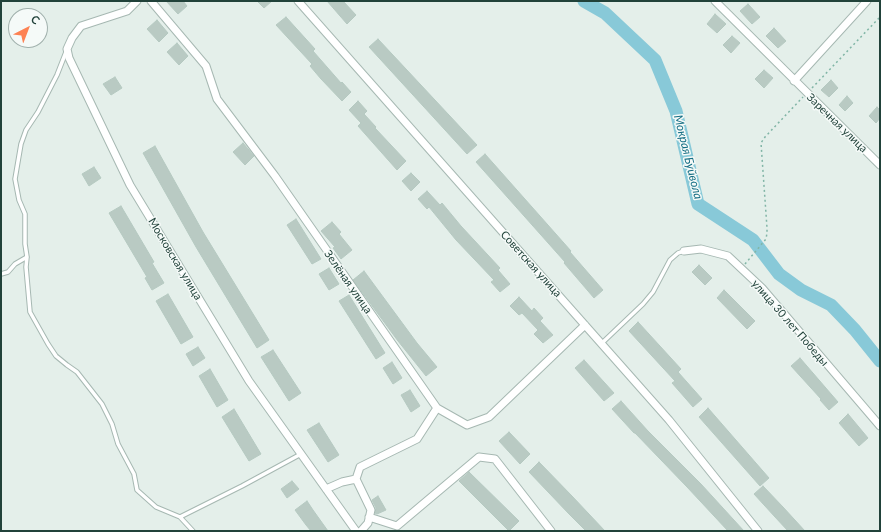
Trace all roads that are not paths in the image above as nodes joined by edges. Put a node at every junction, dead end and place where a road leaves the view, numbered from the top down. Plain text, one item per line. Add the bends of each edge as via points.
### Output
1 (136, 1) edge
2 (151, 1) edge
3 (298, 1) edge
4 (715, 1) edge
5 (867, 1) edge
6 (67, 49) junction
7 (794, 81) junction
8 (880, 165) edge
9 (684, 251) joint
10 (27, 257) junction
11 (1, 274) edge
12 (585, 325) junction
13 (602, 343) junction
14 (437, 408) junction
15 (880, 426) edge
16 (301, 454) junction
17 (356, 479) junction
18 (326, 489) junction
19 (180, 517) junction
20 (369, 517) junction
21 (192, 531) edge
22 (356, 531) edge
23 (361, 531) edge
24 (551, 531) edge
25 (758, 531) edge

1 - 6 street via 127,11 81,26
2 - 14 street, Зелёная улица via 206,66 217,99 275,176
3 - 12 street, Советская улица
4 - 7 street, Заречная улица
5 - 7 street
6 - 10 lane via 57,75 26,130 21,144 15,179 25,214
6 - 16 street, Московская улица via 130,184 250,381
7 - 8 street, Заречная улица
9 - 13 lane via 670,260 653,292 643,304
9 - 15 street, улица 30 лет Победы via 701,249 728,256 762,288
10 - 11 lane via 8,272
10 - 19 lane via 30,312 48,344 66,366 77,372 102,404 118,444 134,474 137,490 156,507
12 - 13 street, Советская улица
12 - 14 street, Зелёная улица via 489,417 467,425
13 - 25 street, Советская улица via 669,420
14 - 17 street via 417,439 360,467
16 - 18 street, Московская улица
16 - 19 lane
17 - 18 street
17 - 20 street via 371,510
18 - 22 street, Московская улица
19 - 21 lane
20 - 23 street via 368,523
20 - 24 street via 397,526 479,457 495,459

